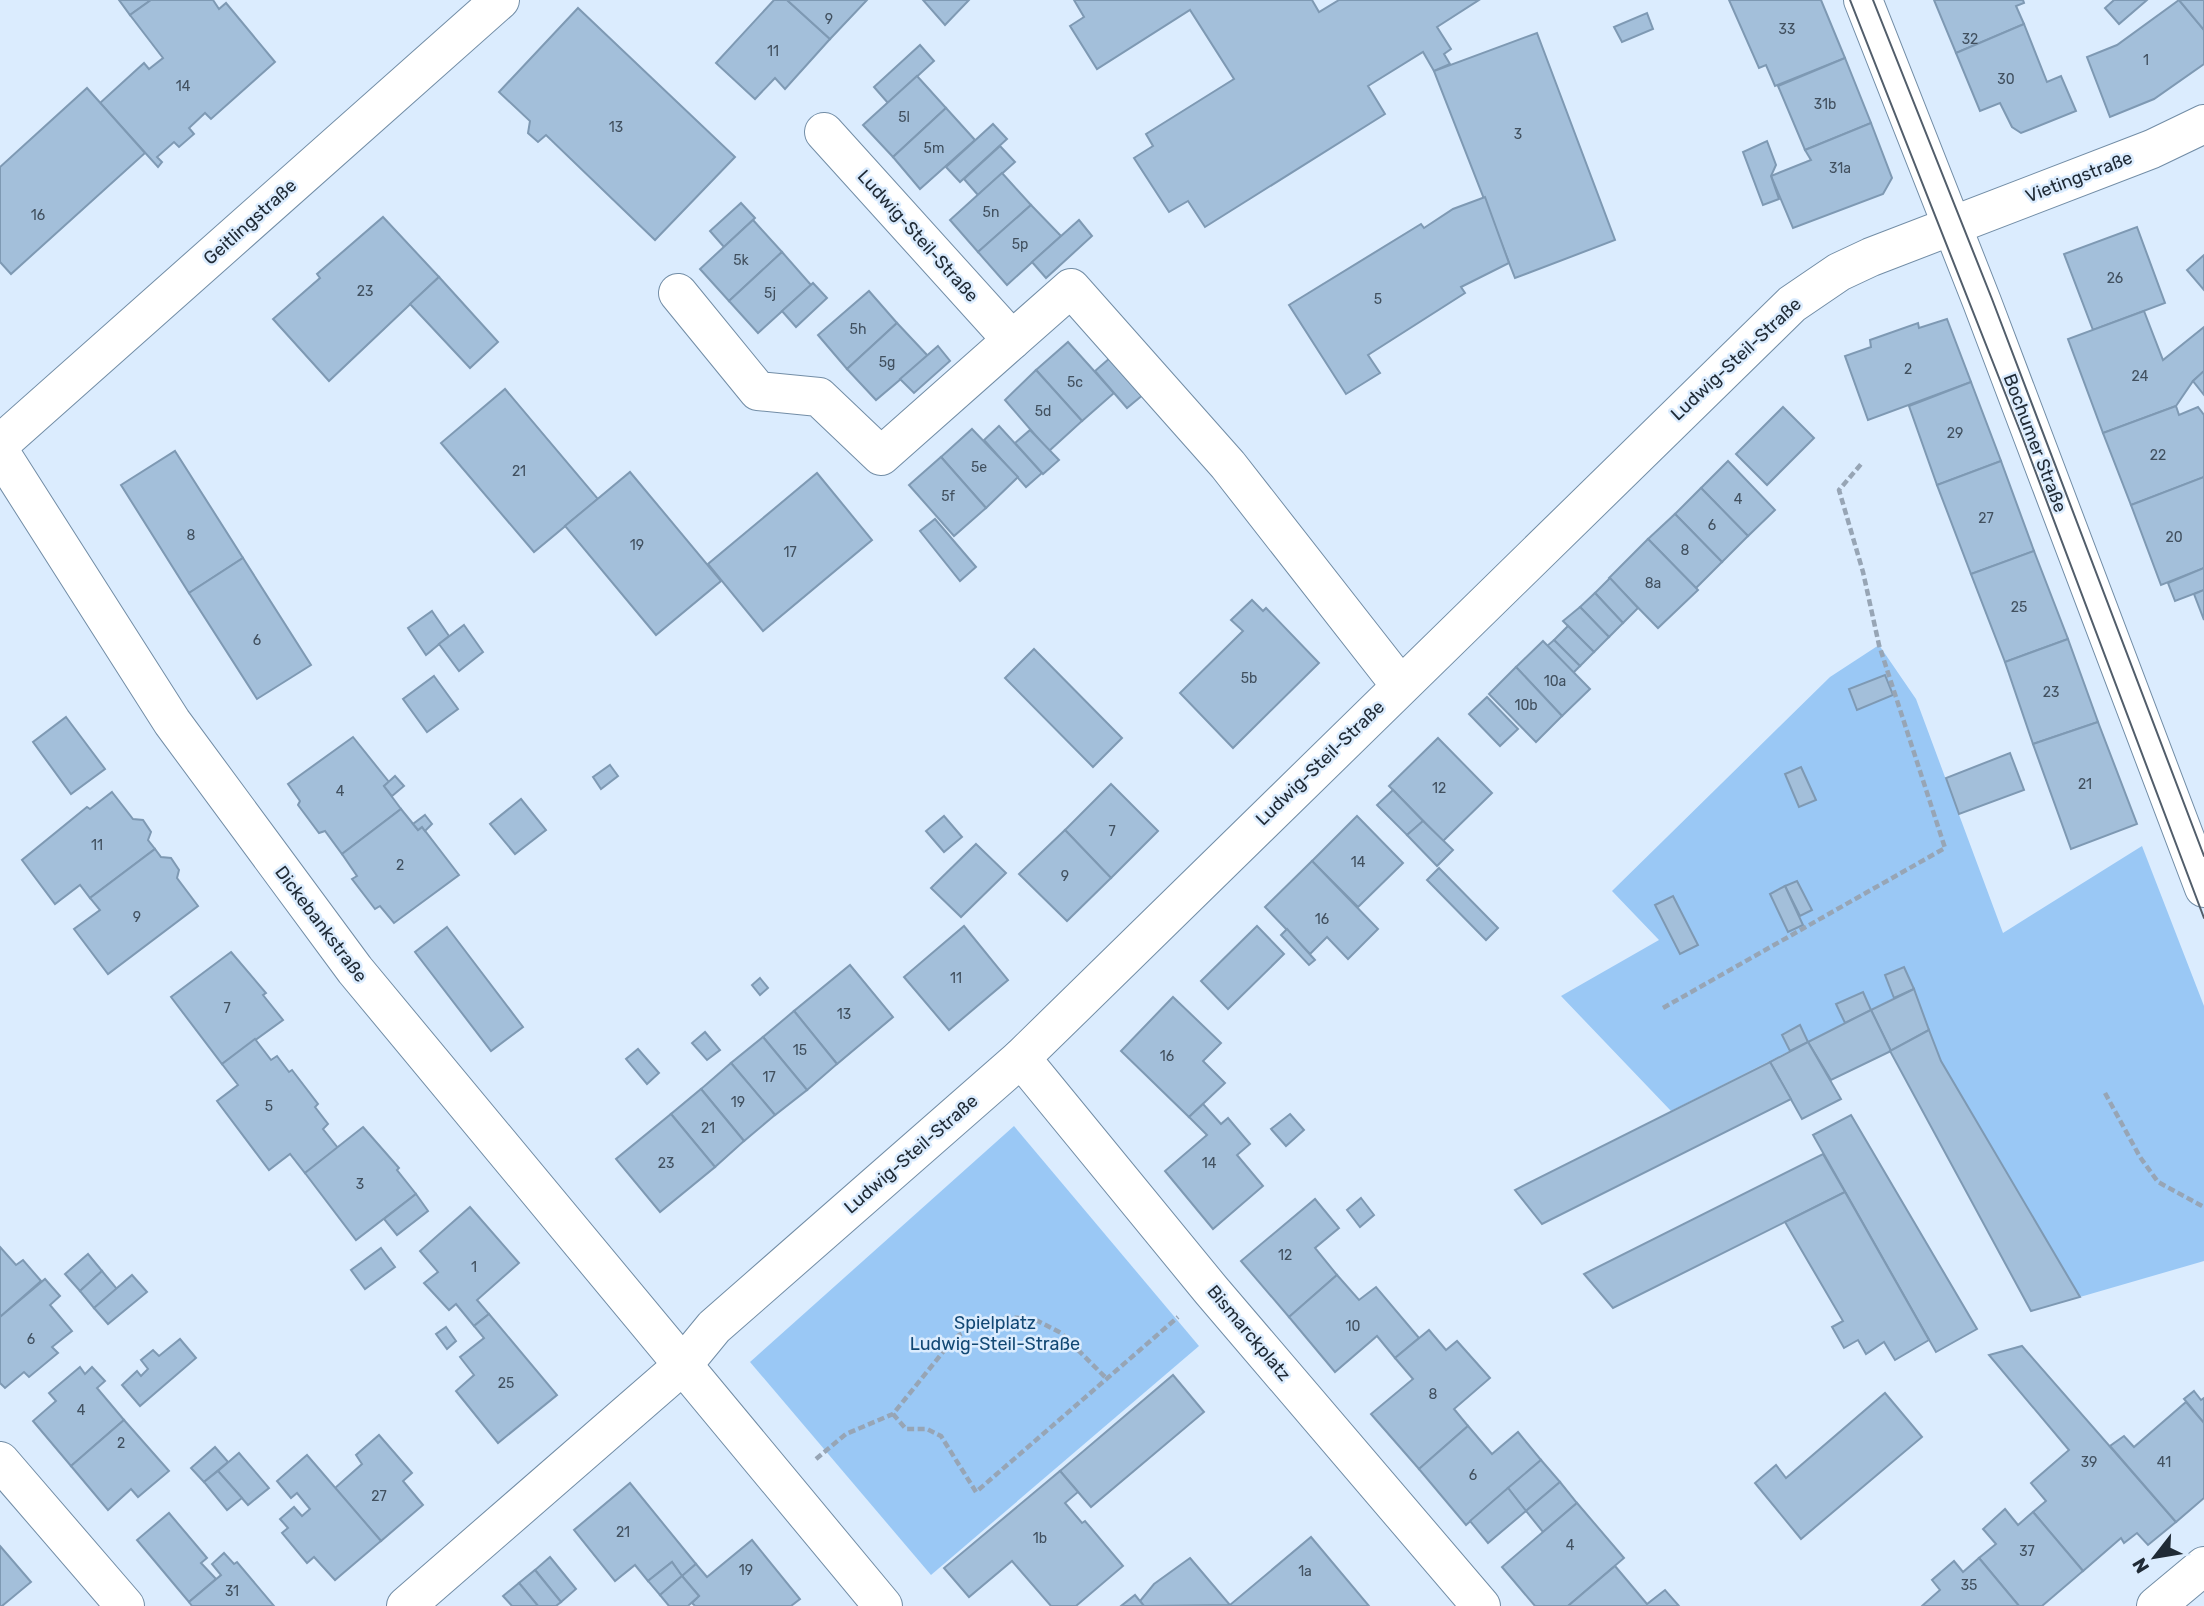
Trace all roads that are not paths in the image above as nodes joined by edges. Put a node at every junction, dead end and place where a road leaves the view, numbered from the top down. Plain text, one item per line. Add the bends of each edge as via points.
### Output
1 (500, 0) edge
2 (1863, 0) edge
3 (2204, 124) edge
4 (824, 132) dead end
5 (1952, 227) junction
6 (678, 293) dead end
7 (1012, 340) junction
8 (0, 444) edge
9 (0, 452) edge
10 (1400, 685) junction
11 (2204, 888) edge
12 (1021, 1058) junction
13 (682, 1366) junction
14 (0, 1461) edge
15 (2204, 1566) edge
16 (125, 1606) edge
17 (406, 1606) edge
18 (883, 1606) edge
19 (1481, 1606) edge
20 (2157, 1606) edge

1 - 8 street, Geitlingstraße
2 - 5 street, Bochumer Straße
3 - 5 street, Vietingstraße
4 - 7 street, Ludwig-Steil-Straße
5 - 10 street, Ludwig-Steil-Straße via 1839,272 1792,304
5 - 11 street, Bochumer Straße
6 - 7 street via 758,391 819,397 881,456
7 - 10 street via 1071,288 1228,465
9 - 13 street, Dickebankstraße via 172,722 259,842 355,970
10 - 12 street, Ludwig-Steil-Straße
12 - 13 street, Ludwig-Steil-Straße via 714,1327
12 - 19 street, Bismarckplatz via 1211,1290
13 - 17 street, Ludwig-Steil-Straße
13 - 18 street
14 - 16 street
15 - 20 street

